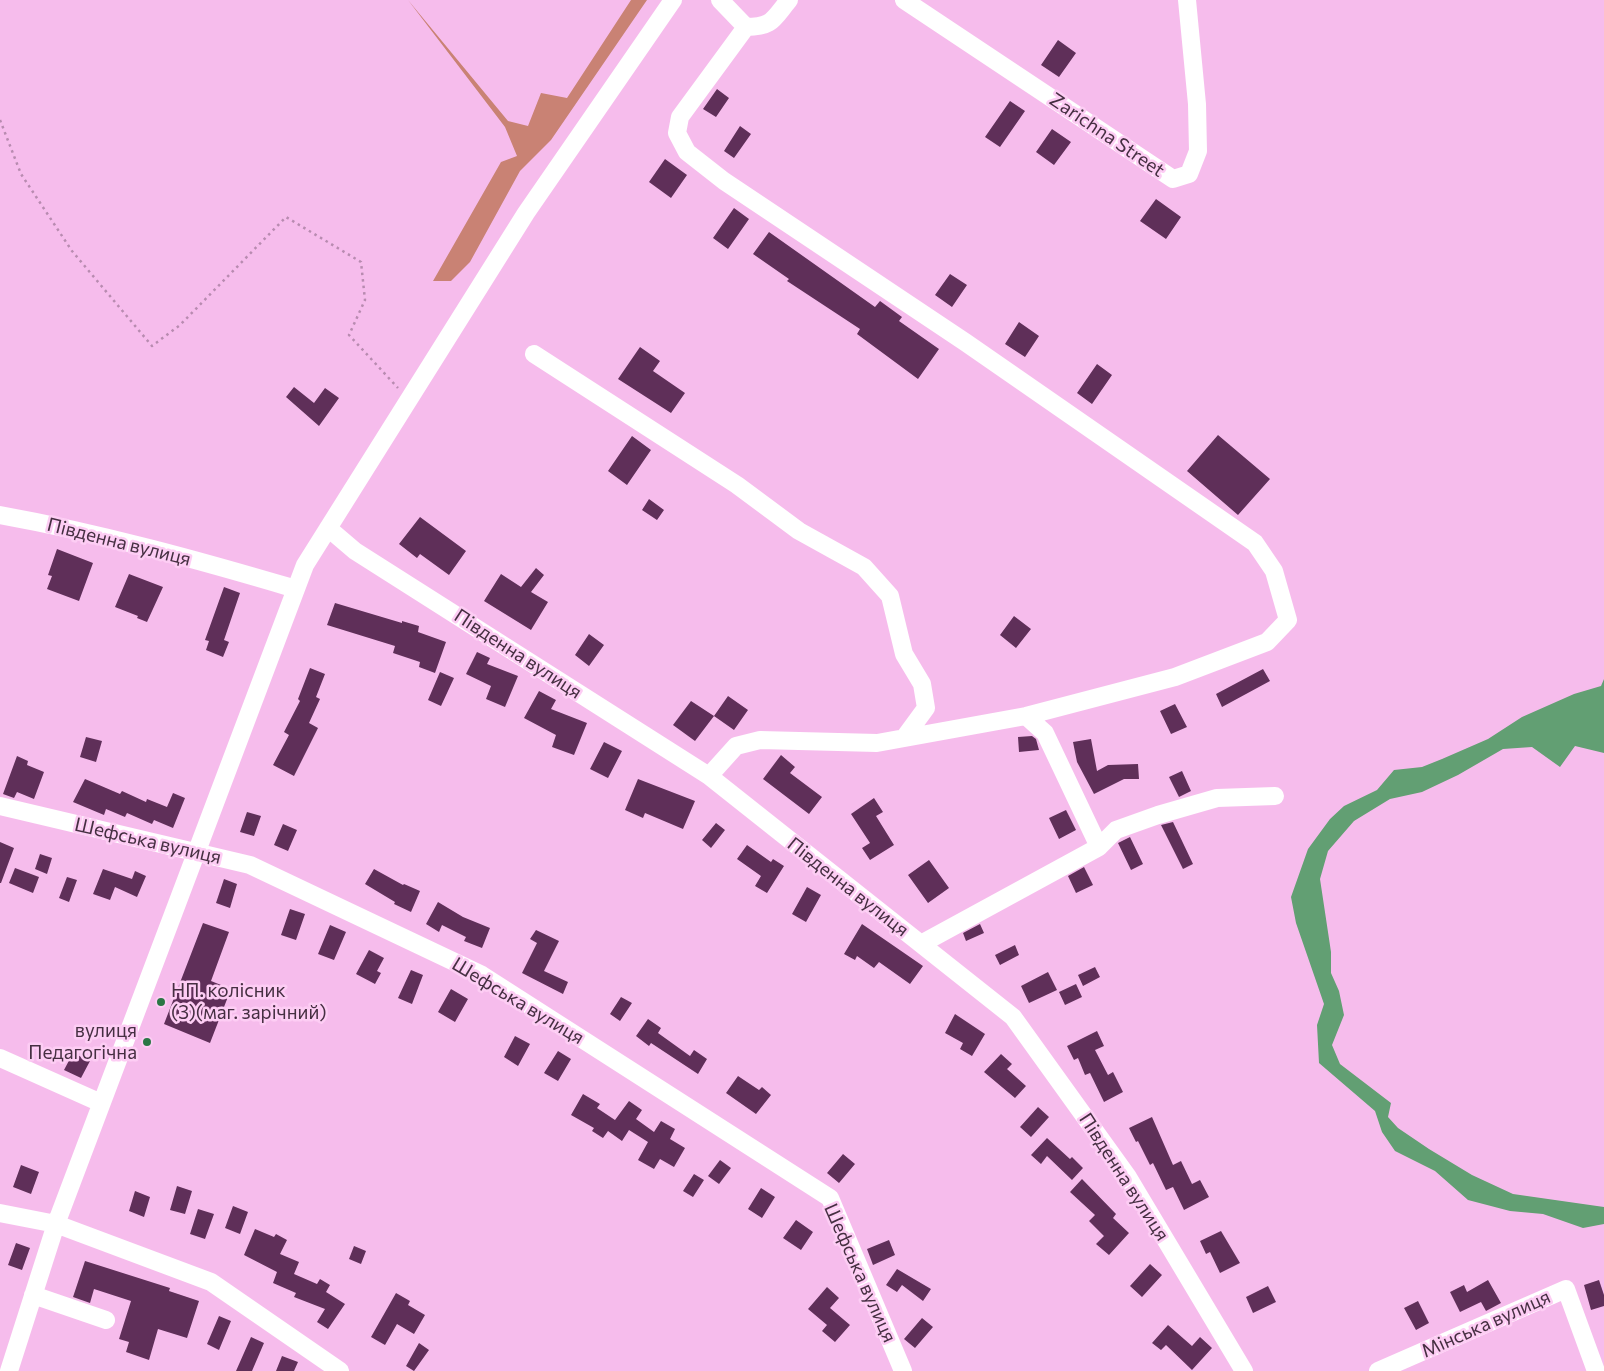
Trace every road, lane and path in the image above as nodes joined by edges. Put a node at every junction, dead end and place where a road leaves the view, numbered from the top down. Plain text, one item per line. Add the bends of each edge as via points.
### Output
1 (673, 0) edge
2 (720, 0) edge
3 (789, 0) edge
4 (904, 0) edge
5 (1187, 0) edge
6 (746, 27) junction
7 (0, 120) edge
8 (534, 354) dead end
9 (409, 400) junction
10 (0, 514) edge
11 (328, 528) junction
12 (296, 589) junction
13 (1026, 716) junction
14 (904, 738) junction
15 (709, 776) junction
16 (1276, 796) dead end
17 (0, 806) edge
18 (1099, 847) junction
19 (196, 852) junction
20 (921, 944) junction
21 (0, 1058) edge
22 (102, 1103) junction
23 (0, 1213) edge
24 (56, 1224) junction
25 (33, 1295) junction
26 (106, 1320) dead end
27 (9, 1371) edge
28 (340, 1371) edge
29 (903, 1371) edge
30 (1244, 1371) edge
31 (1378, 1371) edge
32 (1596, 1371) edge

1 - 9 street via 526,213
2 - 6 street
3 - 6 street via 774,20 762,27
4 - 5 street, Zarichna Street via 1173,179 1189,174 1198,151
6 - 13 street via 680,117 677,133 687,152 724,181 965,342 1255,543 1274,571 1288,620 1267,642 1175,677
7 - 9 path via 22,174 72,251 152,346 180,325 286,218 361,262 365,300 349,335
8 - 14 street via 737,485 799,531 864,567 890,596 904,654 922,684 926,708
9 - 11 street
10 - 12 street, Південна вулиця via 186,557
11 - 12 street via 305,565
11 - 15 street, Південна вулиця via 356,551
12 - 19 street
13 - 14 street
13 - 18 street via 1045,733
14 - 15 street via 877,744 760,740 736,746
15 - 20 street, Південна вулиця
16 - 18 street via 1217,798 1158,815 1116,830
17 - 19 street, Шефська вулиця
18 - 20 street
19 - 22 street
19 - 29 street, Шефська вулиця via 250,865 482,975 830,1198
20 - 30 street, Південна вулиця via 1013,1017 1128,1178
21 - 22 street
22 - 24 street
23 - 24 street
24 - 25 street
24 - 28 street via 211,1282
25 - 26 street
25 - 27 street
31 - 32 street, Мінська вулиця via 1566,1289

